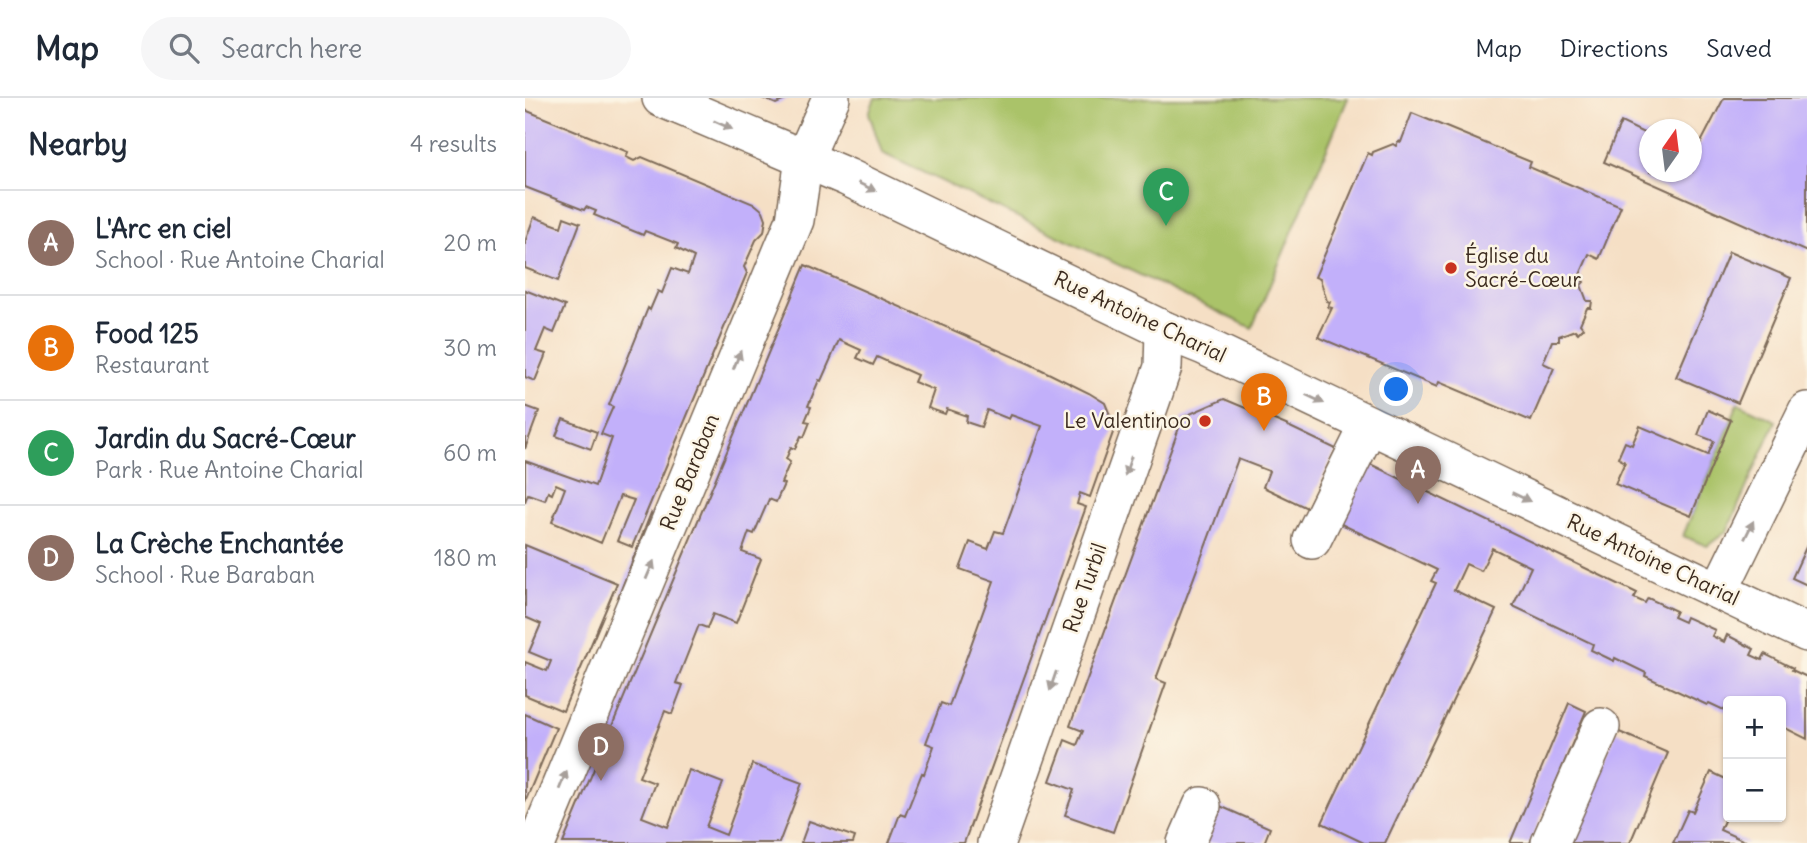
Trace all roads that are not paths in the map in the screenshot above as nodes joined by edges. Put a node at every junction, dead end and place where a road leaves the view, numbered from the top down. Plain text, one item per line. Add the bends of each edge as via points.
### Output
1 (661, 98) edge
2 (831, 98) edge
3 (804, 159) junction
4 (1164, 330) junction
5 (1807, 411) edge
6 (1369, 425) junction
7 (1312, 540) dead end
8 (1719, 591) junction
9 (1807, 633) edge
10 (1601, 727) dead end
11 (1202, 806) dead end
12 (537, 843) edge
13 (996, 843) edge
14 (1186, 843) edge
15 (1550, 843) edge

1 -> 3 street, Rue Antoine Charial
2 - 3 street, Rue Baraban
3 -> 4 street, Rue Antoine Charial
12 -> 3 street, Rue Baraban via 795,220
4 -> 6 street, Rue Antoine Charial
4 -> 13 street, Rue Turbil via 1163,367
8 -> 5 street
6 - 7 street
6 -> 8 street, Rue Antoine Charial
8 - 9 street, Rue Antoine Charial
10 - 15 street
11 - 14 street

